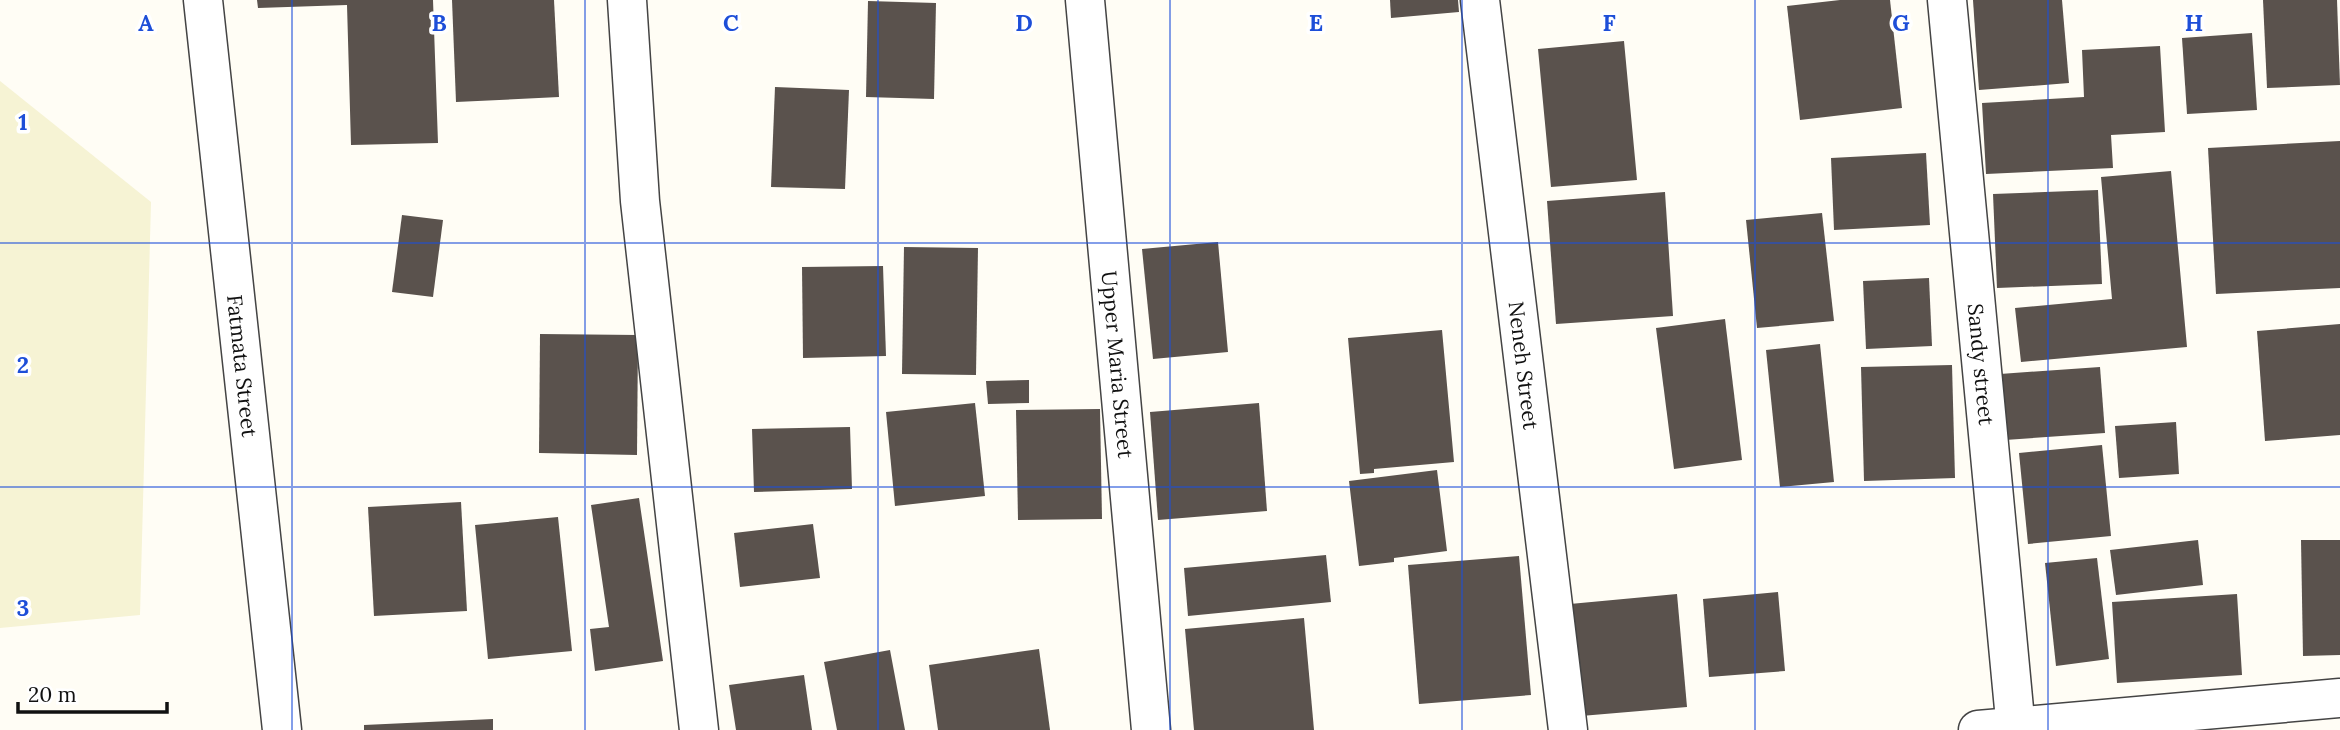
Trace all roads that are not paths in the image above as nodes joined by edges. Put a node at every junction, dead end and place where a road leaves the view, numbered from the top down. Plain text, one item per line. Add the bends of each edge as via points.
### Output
1 (203, 0) edge
2 (627, 0) edge
3 (1085, 0) edge
4 (1480, 0) edge
5 (1947, 0) edge
6 (2340, 698) edge
7 (2015, 728) edge
8 (282, 730) edge
9 (699, 730) edge
10 (1151, 730) edge
11 (1568, 730) edge
12 (1978, 730) edge

1 - 8 street, Fatmata Street
2 - 9 street via 640,201
3 - 10 street, Upper Maria Street
4 - 11 street, Neneh Street
5 - 7 street, Sandy street
6 - 7 street
7 - 12 street

